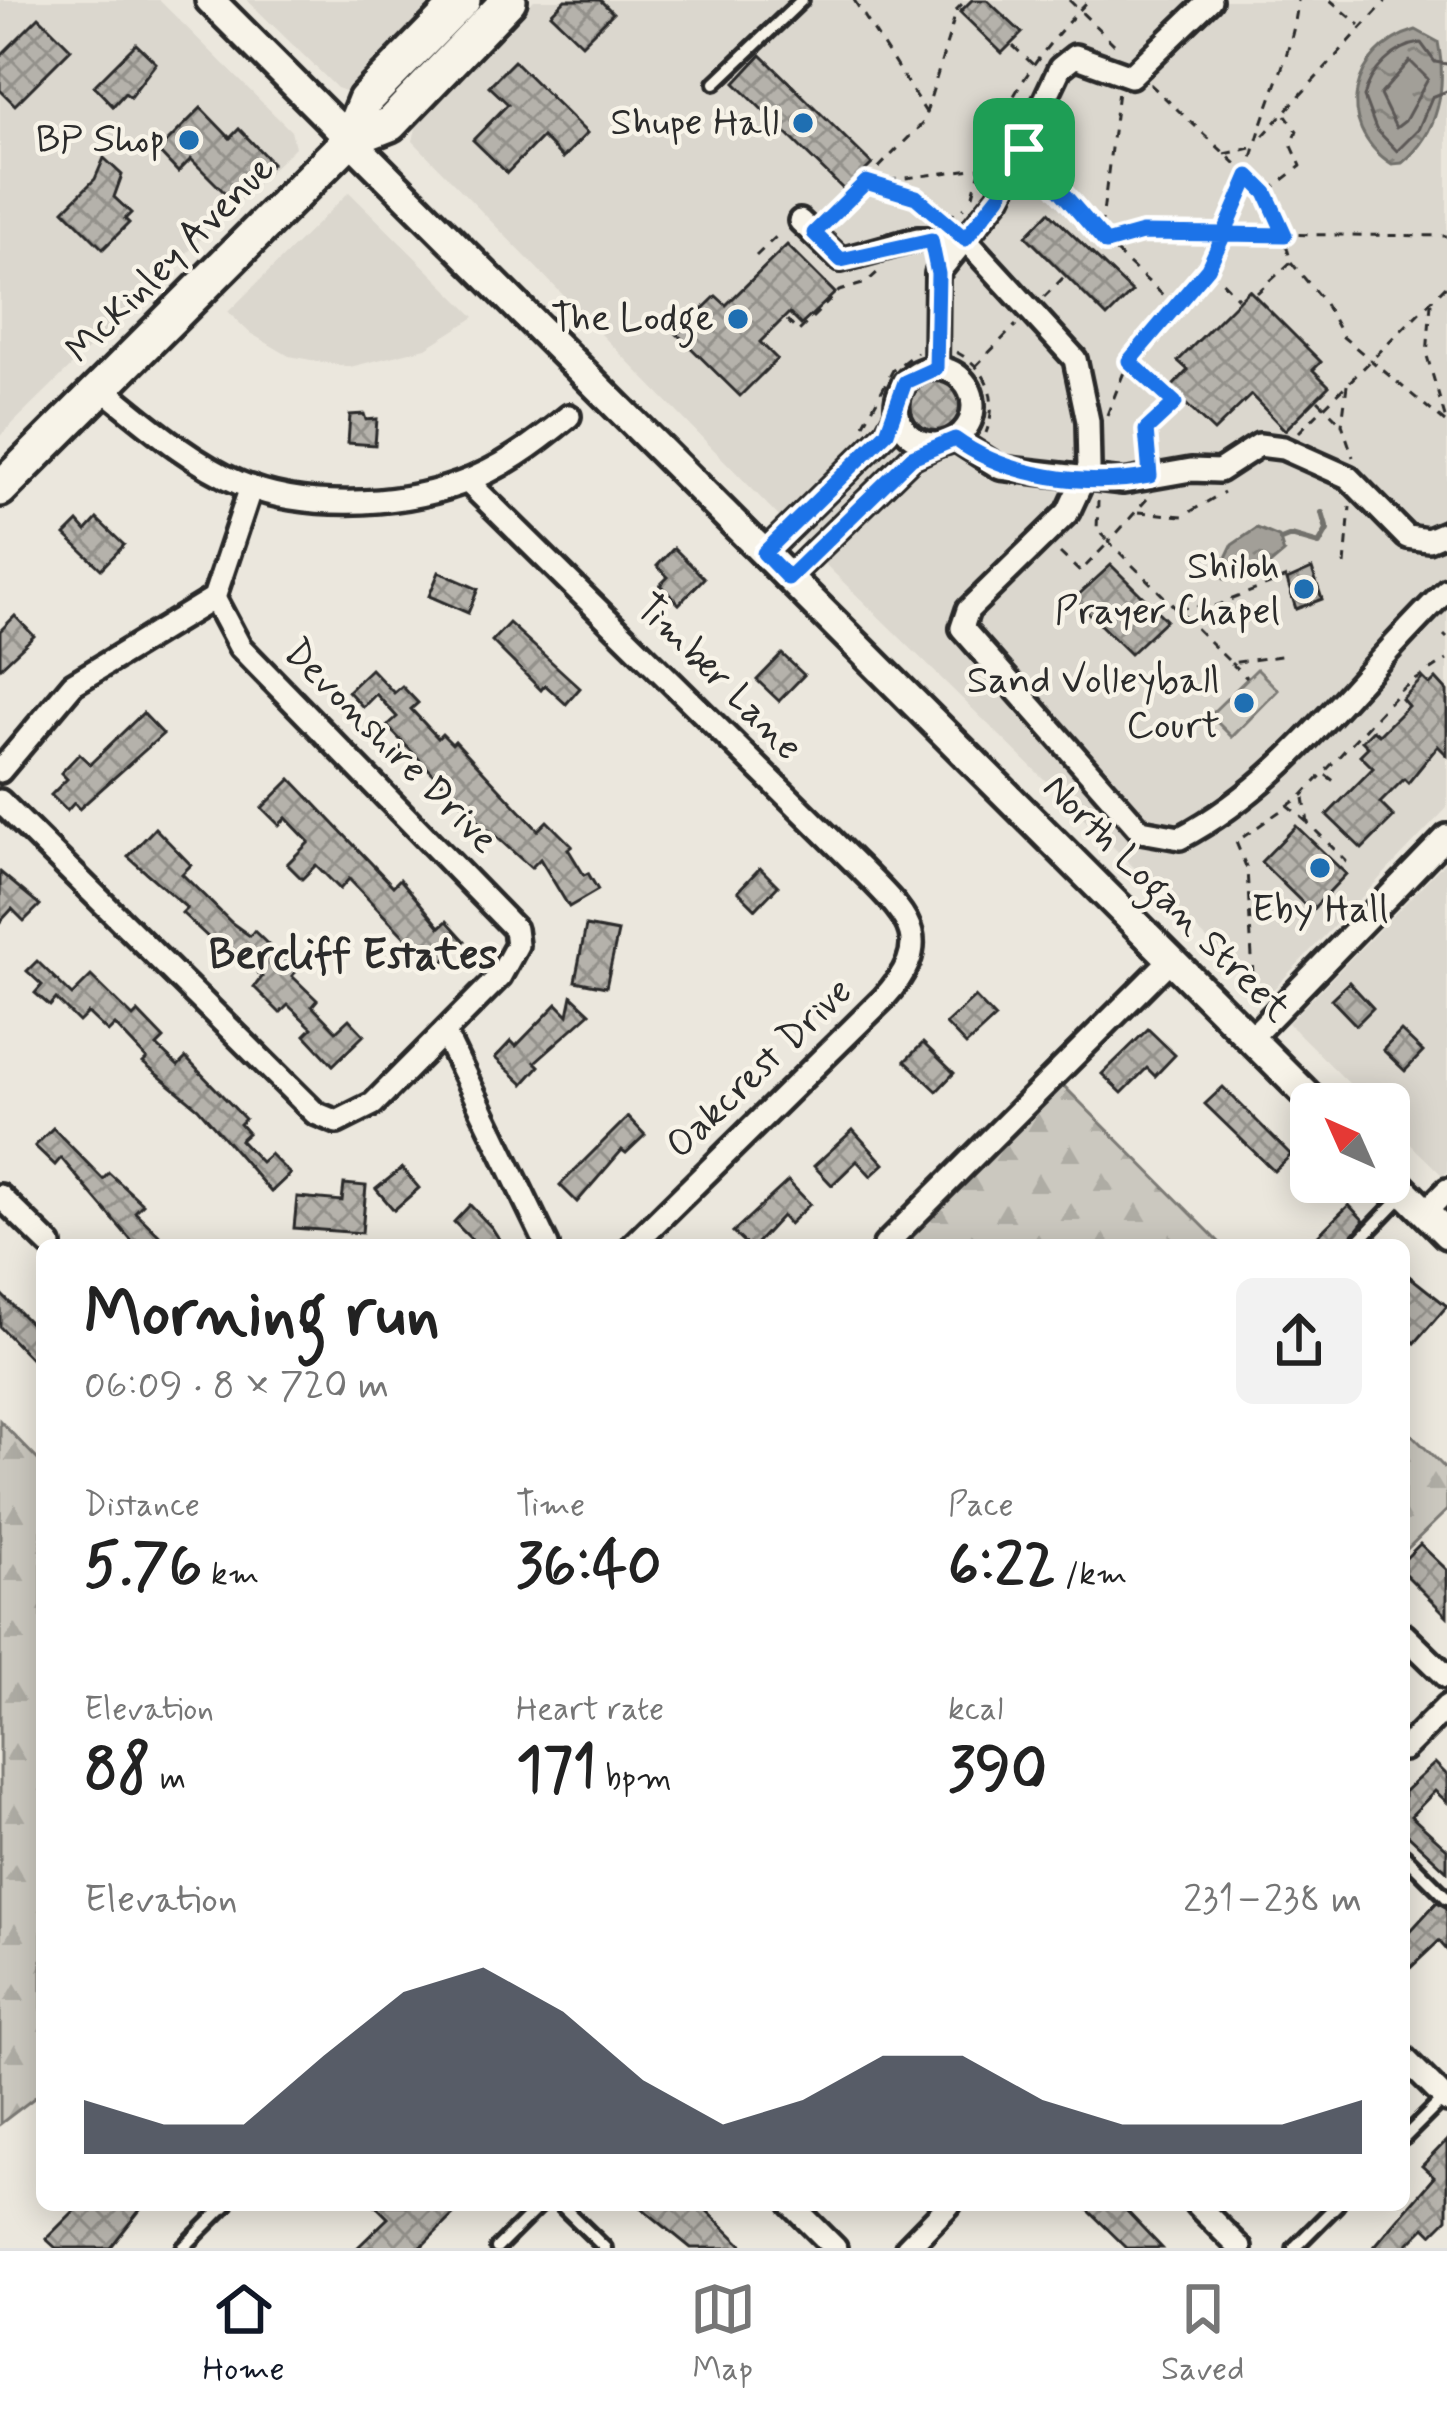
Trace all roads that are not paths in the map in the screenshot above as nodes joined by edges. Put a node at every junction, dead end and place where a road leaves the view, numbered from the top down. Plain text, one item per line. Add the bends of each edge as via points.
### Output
1 (210, 0) edge
2 (463, 0) edge
3 (509, 0) edge
4 (802, 0) edge
5 (1210, 0) edge
6 (715, 83) dead end
7 (350, 140) junction
8 (799, 228) road end
9 (924, 239) junction
10 (965, 239) junction
11 (938, 274) junction
12 (936, 358) junction
13 (102, 388) junction
14 (897, 414) junction
15 (569, 416) dead end
16 (954, 445) junction
17 (1091, 479) junction
18 (467, 481) junction
19 (251, 487) junction
20 (0, 489) edge
21 (1447, 532) edge
22 (764, 553) junction
23 (788, 578) junction
24 (1447, 590) edge
25 (214, 598) junction
26 (0, 771) edge
27 (0, 800) edge
28 (1447, 836) edge
29 (913, 931) joint
30 (1171, 959) junction
31 (445, 1034) junction
32 (1251, 1038) junction
33 (1295, 1083) edge
34 (1447, 1190) edge
35 (1410, 1194) edge
36 (0, 1196) edge
37 (1410, 1198) edge
38 (1397, 1203) edge
39 (1447, 1234) edge
40 (44, 1239) edge
41 (544, 1239) edge
42 (639, 1239) edge
43 (891, 1239) edge
44 (1361, 1239) edge
45 (1410, 1641) edge
46 (1447, 1677) edge
47 (1447, 1706) edge
48 (1410, 1743) edge
49 (1410, 1861) edge
50 (1447, 1898) edge
51 (1410, 2065) edge
52 (1446, 2098) edge
53 (1410, 2132) edge
54 (220, 2211) edge
55 (534, 2211) edge
56 (567, 2211) edge
57 (798, 2211) edge
58 (944, 2211) edge
59 (1203, 2211) edge
60 (1331, 2211) edge
61 (183, 2248) edge
62 (497, 2248) edge
63 (605, 2248) edge
64 (836, 2248) edge
65 (907, 2248) edge
66 (1240, 2248) edge
67 (1294, 2248) edge

1 - 7 street, North Logan Street
2 - 7 main road via 365,100
3 - 7 main road via 390,124
4 - 6 lane
5 - 10 street via 1131,76 1076,56 1052,83 1009,179
7 - 13 main road, McKinley Avenue
7 - 22 street, North Logan Street
8 - 9 street via 841,260
9 - 10 street
9 - 11 street
10 - 11 street
10 - 17 street via 1075,359
11 - 12 street
12 - 14 street via 905,382
12 - 16 street via 970,373 974,411
13 - 19 street via 172,445
13 - 20 main road, McKinley Avenue
14 - 16 street via 915,439
14 - 22 street
15 - 18 street
16 - 17 street via 1000,468
16 - 23 street via 912,457
17 - 21 street via 1220,471 1259,445 1283,448 1348,477 1407,537
17 - 24 street via 979,599 962,628 1130,821 1158,838 1180,838 1244,798
18 - 19 street via 360,501
18 - 29 street, Timber Lane via 861,869
19 - 25 street
22 - 23 street, North Logan Street
23 - 30 street, North Logan Street
25 - 26 street via 74,684
25 - 31 street, Devonshire Drive via 240,647 506,915 517,945 512,962
27 - 31 street via 327,1120 373,1104
28 - 32 street
29 - 42 street, Oakcrest Drive via 905,974 884,999
30 - 32 street, North Logan Street
30 - 43 street
31 - 41 street
32 - 33 street, North Logan Street
34 - 35 street
36 - 40 street
37 - 39 street
38 - 44 lane
45 - 46 street
47 - 48 street
49 - 50 lane
51 - 52 street
52 - 53 lane
54 - 61 lane
55 - 62 lane
56 - 63 lane
57 - 64 street
58 - 65 street
59 - 66 street
60 - 67 lane

